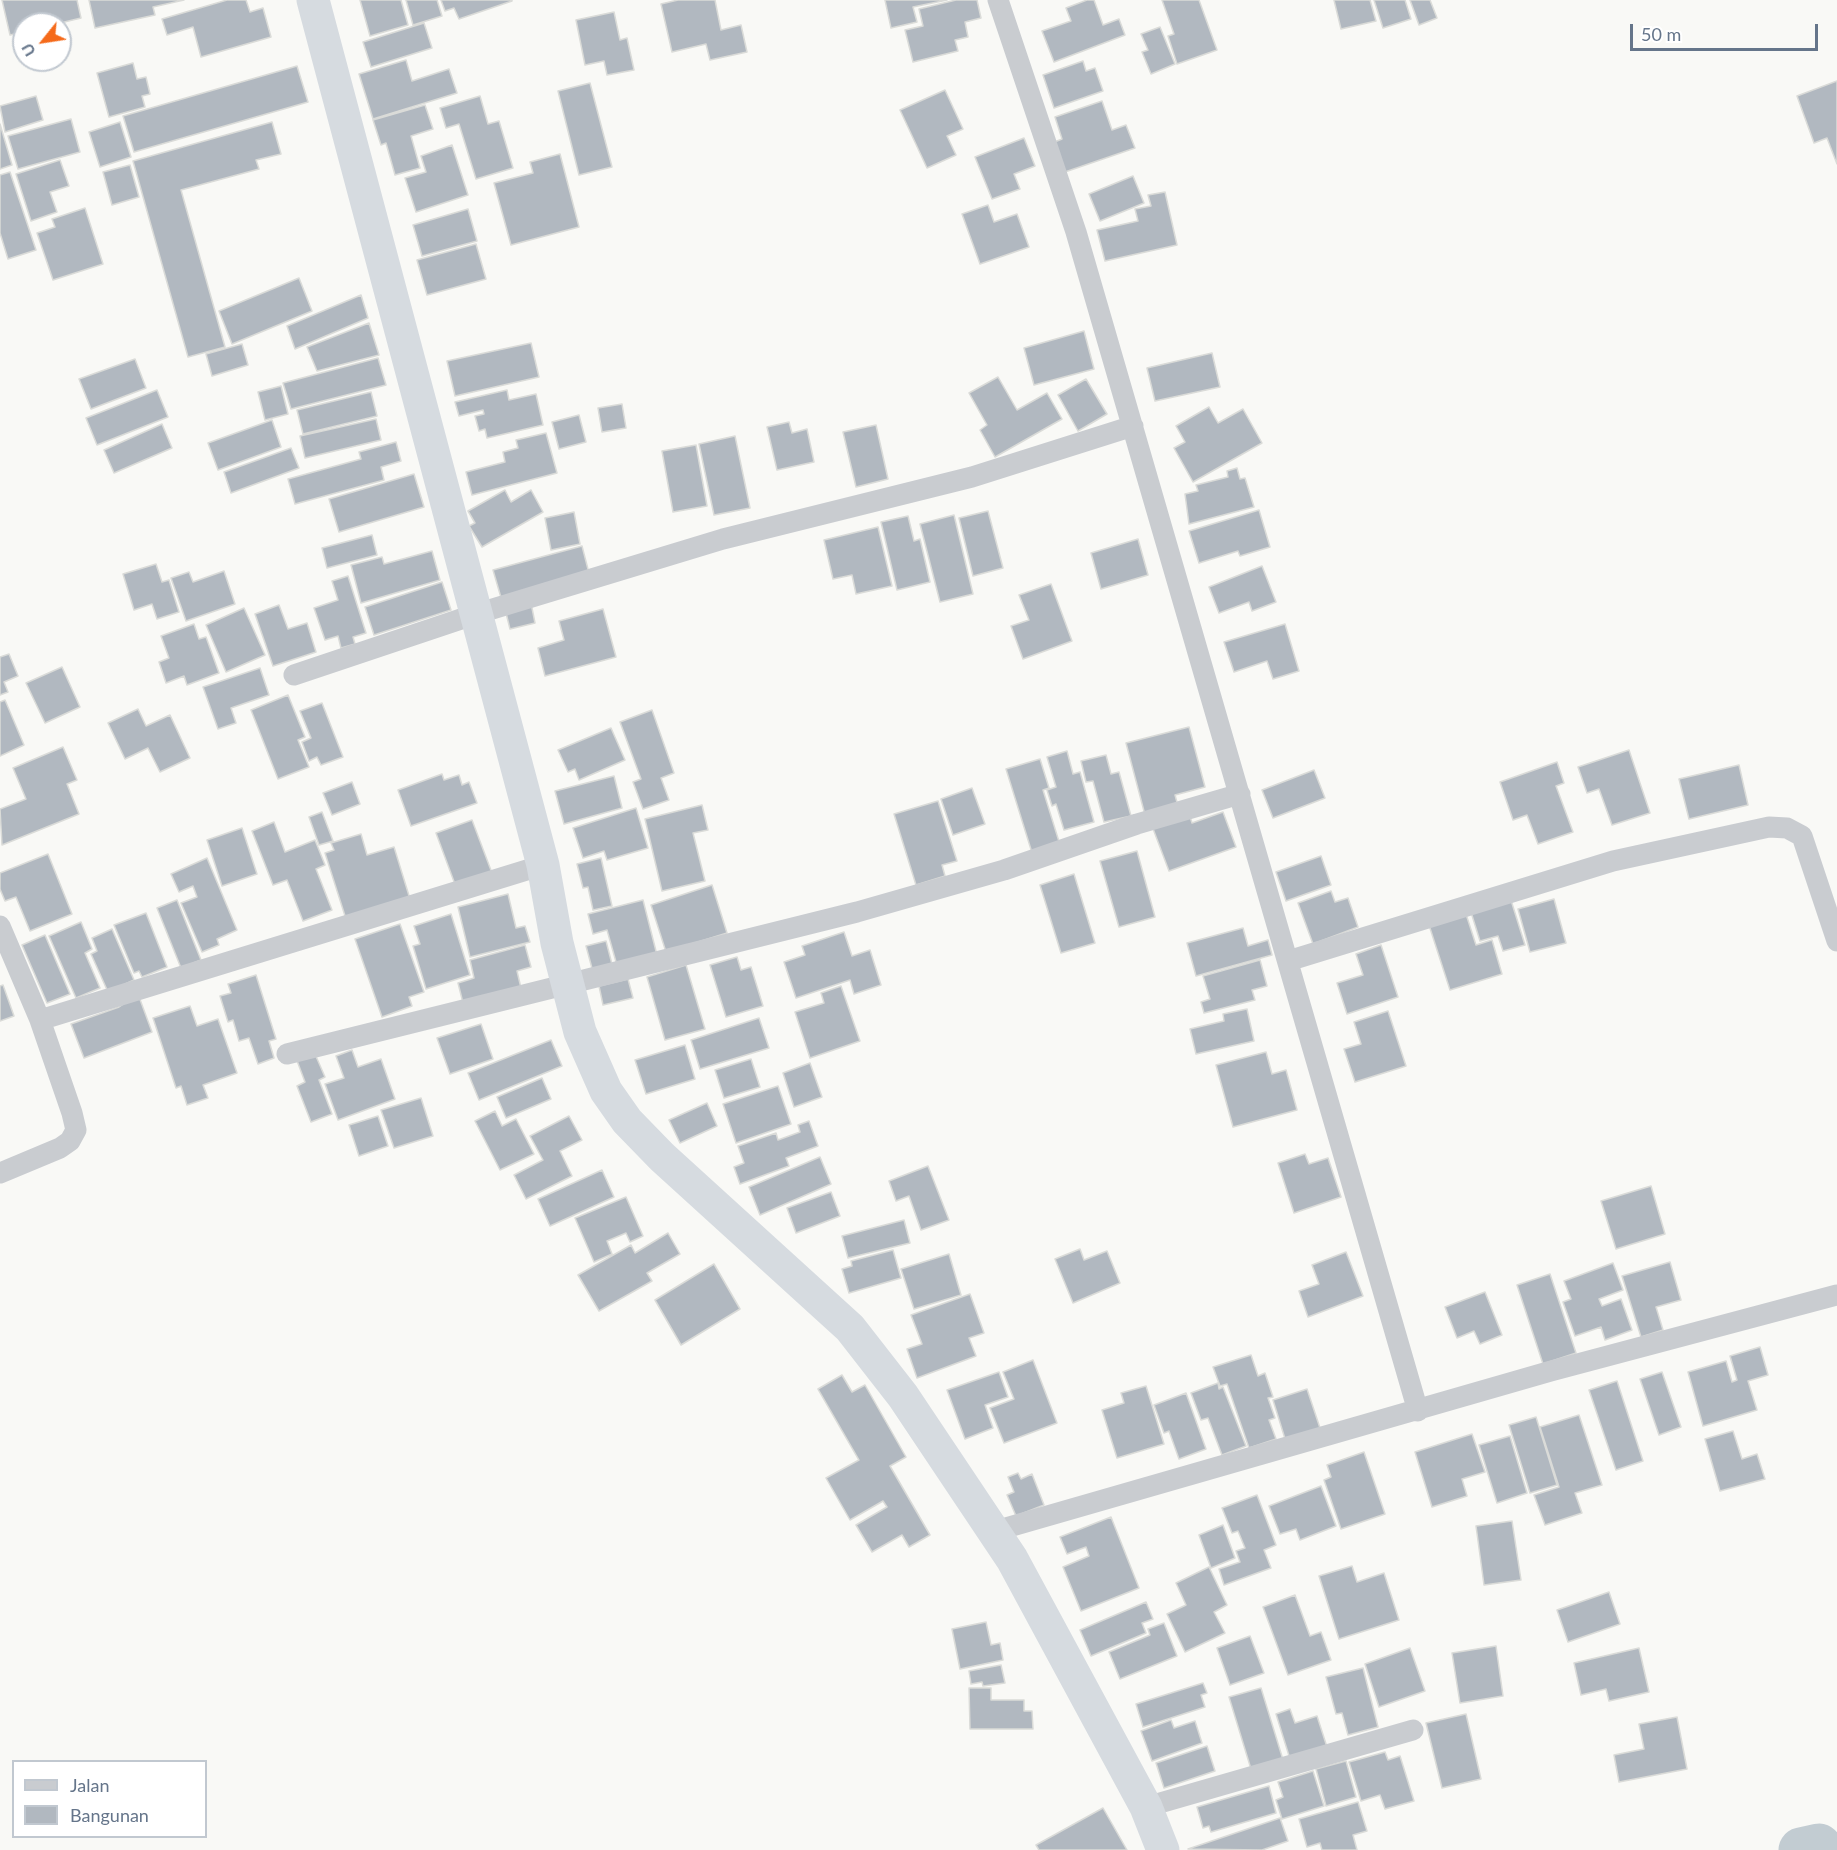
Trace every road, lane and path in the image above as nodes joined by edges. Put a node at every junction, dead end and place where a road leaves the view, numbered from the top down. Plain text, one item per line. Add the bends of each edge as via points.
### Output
1 (313, 0) edge
2 (998, 0) edge
3 (1133, 426) junction
4 (476, 614) junction
5 (294, 675) dead end
6 (1240, 794) junction
7 (543, 865) junction
8 (0, 926) edge
9 (1837, 941) edge
10 (1288, 961) junction
11 (567, 984) junction
12 (40, 1020) junction
13 (287, 1054) dead end
14 (0, 1173) edge
15 (1837, 1295) edge
16 (1418, 1410) junction
17 (995, 1531) junction
18 (1413, 1730) dead end
19 (1146, 1807) junction
20 (1163, 1850) edge

1 - 4 highway
2 - 3 street via 1076,232
3 - 4 street via 972,477 723,539
3 - 6 street
4 - 5 street
4 - 7 highway
6 - 10 street
6 - 11 street via 1137,824 1004,870 857,912
7 - 11 highway
7 - 12 street
8 - 12 street
9 - 10 street via 1802,836 1787,828 1769,827 1613,861
10 - 16 street
11 - 13 street
11 - 17 highway via 584,1042 606,1091 627,1121 850,1328 903,1396
12 - 14 street via 75,1130 70,1141 60,1148
15 - 16 street
16 - 17 street
17 - 19 highway
18 - 19 street
19 - 20 highway

